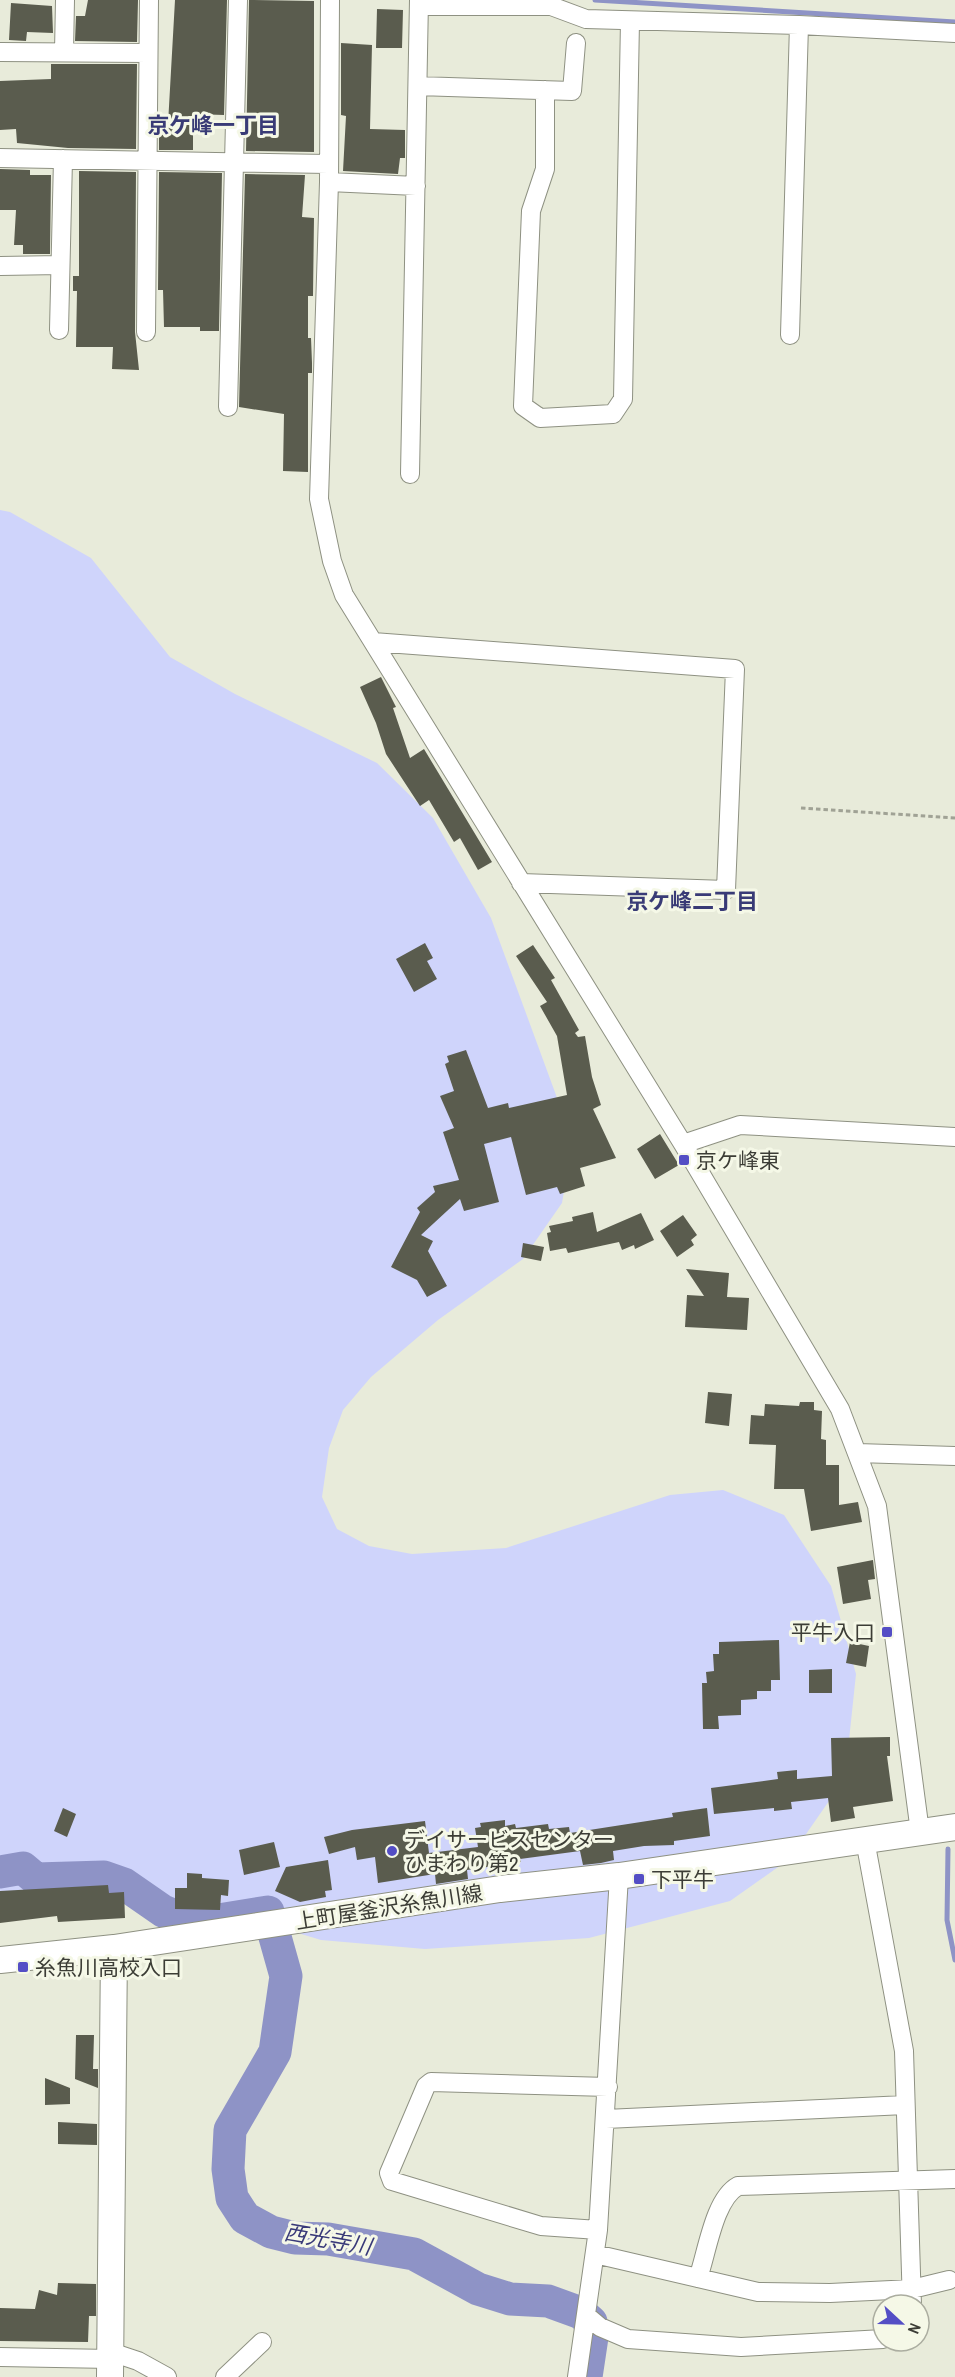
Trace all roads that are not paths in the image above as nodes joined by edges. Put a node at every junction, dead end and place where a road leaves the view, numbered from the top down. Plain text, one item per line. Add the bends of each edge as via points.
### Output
1 (65, 0) edge
2 (149, 0) edge
3 (238, 0) edge
4 (330, 0) edge
5 (419, 3) edge
6 (548, 3) edge
7 (630, 21) junction
8 (799, 25) junction
9 (955, 33) edge
10 (576, 43) dead end
11 (0, 52) edge
12 (64, 52) junction
13 (148, 53) junction
14 (418, 86) junction
15 (545, 90) junction
16 (0, 158) edge
17 (63, 159) junction
18 (148, 162) junction
19 (235, 163) junction
20 (329, 173) junction
21 (416, 186) junction
22 (60, 264) junction
23 (0, 266) edge
24 (59, 330) dead end
25 (146, 332) dead end
26 (790, 335) dead end
27 (228, 407) dead end
28 (410, 474) dead end
29 (373, 642) junction
30 (521, 883) junction
31 (955, 1137) edge
32 (683, 1144) junction
33 (856, 1453) junction
34 (955, 1456) edge
35 (955, 1827) edge
36 (920, 1832) junction
37 (865, 1840) junction
38 (619, 1876) junction
39 (114, 1948) junction
40 (0, 1960) edge
41 (608, 2087) junction
42 (905, 2105) junction
43 (606, 2119) junction
44 (955, 2179) edge
45 (907, 2181) junction
46 (598, 2230) junction
47 (595, 2254) junction
48 (698, 2278) junction
49 (949, 2280) dead end
50 (912, 2293) edge
51 (921, 2293) edge
52 (871, 2295) edge
53 (587, 2316) junction
54 (871, 2340) edge
55 (262, 2342) dead end
56 (0, 2357) edge
57 (111, 2363) edge
58 (167, 2377) edge
59 (225, 2377) edge
60 (577, 2377) edge

1 - 12 street
2 - 13 street
3 - 19 street
4 - 20 street
5 - 6 street
5 - 14 street
6 - 7 street via 586,19
7 - 8 street
7 - 15 street via 623,399 614,414 540,418 523,406 531,211 545,169
8 - 9 street
8 - 26 street
10 - 15 street via 572,91
11 - 12 street
12 - 13 street
13 - 18 street
14 - 15 street
14 - 21 street
16 - 17 street
17 - 18 street
17 - 22 street
18 - 19 street
18 - 25 street
19 - 20 street
19 - 27 street
20 - 21 street
20 - 29 street via 319,499 332,561 344,595
21 - 28 street
22 - 23 street
22 - 24 street
29 - 30 street
29 - 30 street via 735,669 726,890
30 - 32 street
31 - 32 street via 740,1125
32 - 33 street via 840,1409
33 - 34 street
33 - 36 street via 877,1506
35 - 36 main road, 上町屋釜沢糸魚川線
36 - 37 main road, 上町屋釜沢糸魚川線
37 - 38 main road, 上町屋釜沢糸魚川線
37 - 42 street via 904,2051
38 - 39 main road, 上町屋釜沢糸魚川線 via 500,1889
38 - 41 street
39 - 40 main road, 上町屋釜沢糸魚川線
39 - 57 main road
41 - 43 street
41 - 46 street via 430,2082 389,2173 392,2181 541,2226
42 - 43 street
42 - 45 street
43 - 46 street
44 - 45 street
45 - 48 street via 738,2186 728,2191 710,2233
45 - 50 street
46 - 47 street
47 - 48 street
47 - 53 street
48 - 52 street via 758,2292
49 - 51 street
53 - 54 street via 600,2327 628,2339 741,2347
53 - 60 street
55 - 59 street
56 - 57 street
57 - 58 street via 138,2361

